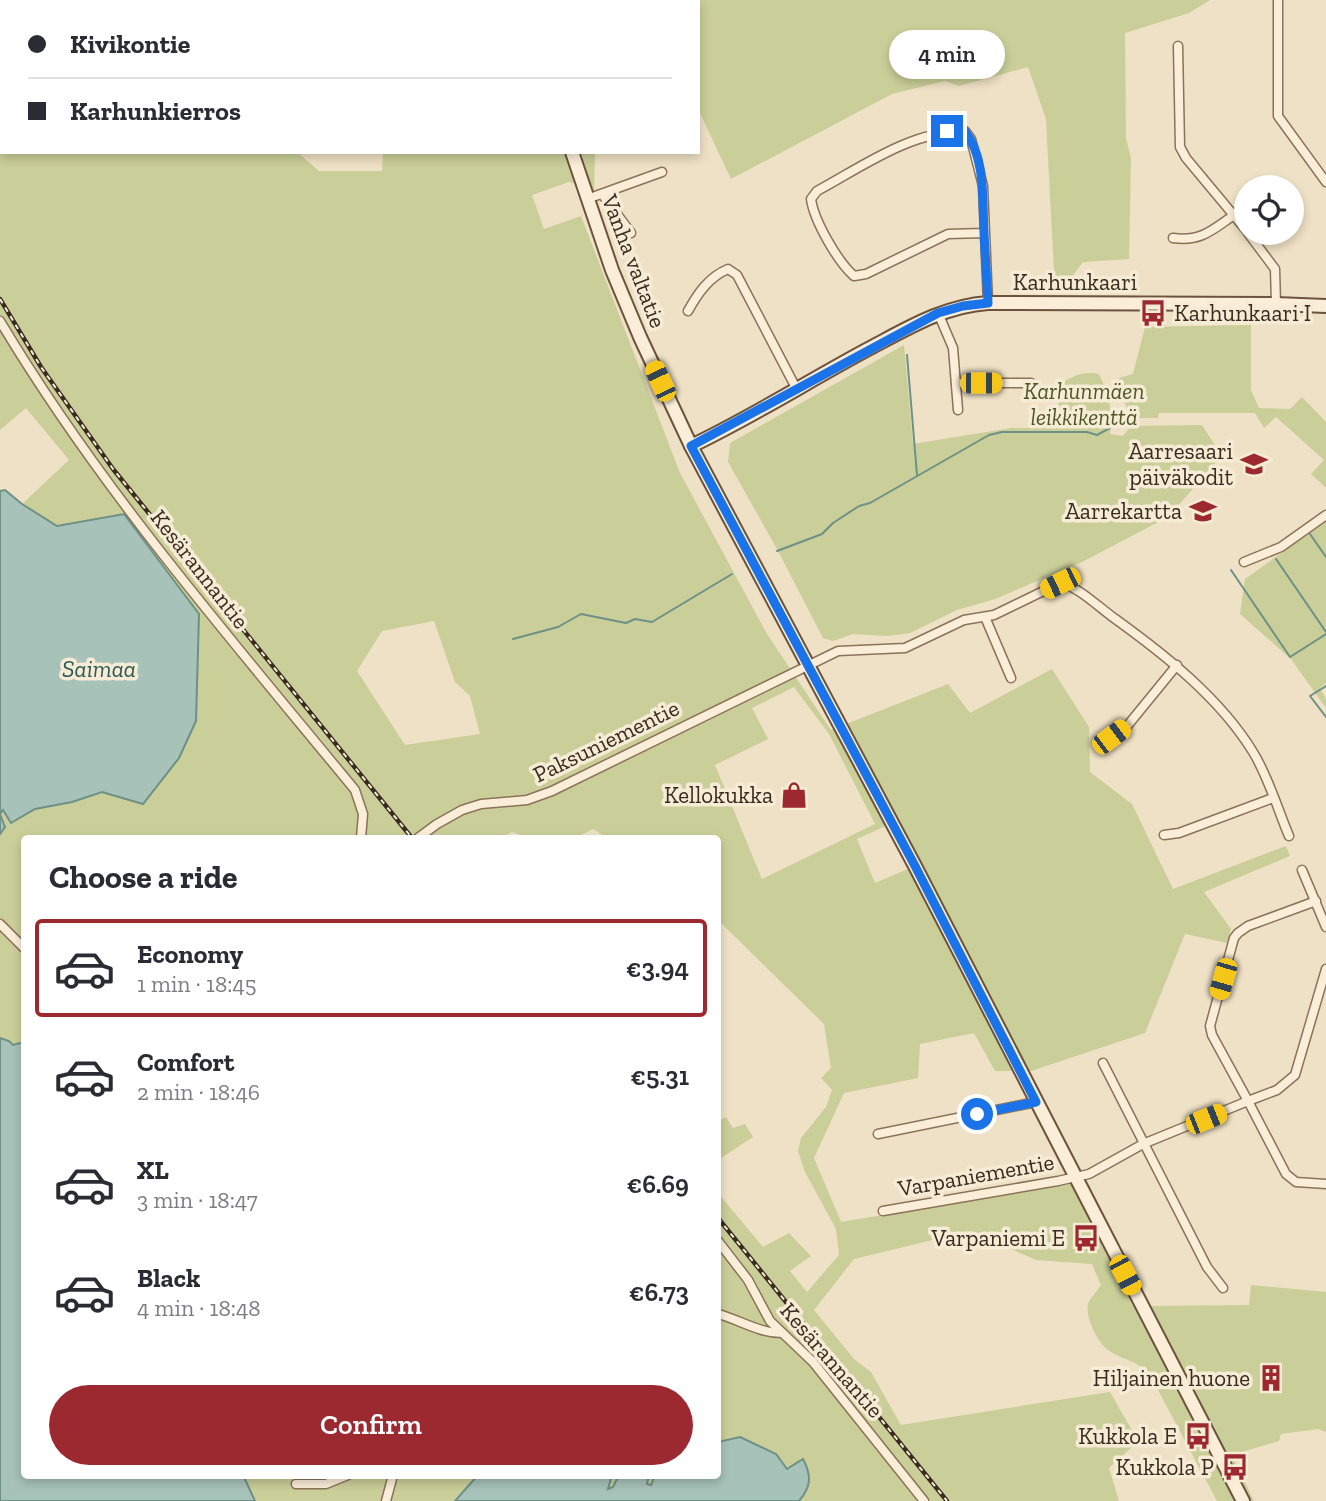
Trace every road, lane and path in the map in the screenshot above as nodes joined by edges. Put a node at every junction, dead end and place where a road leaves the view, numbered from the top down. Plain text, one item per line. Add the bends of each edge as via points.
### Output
1 (1278, 0) edge
2 (1178, 46) dead end
3 (573, 154) edge
4 (662, 172) dead end
5 (1326, 182) edge
6 (602, 194) junction
7 (587, 199) junction
8 (1234, 215) joint
9 (631, 233) dead end
10 (984, 233) junction
11 (1173, 238) dead end
12 (1257, 245) edge
13 (988, 303) junction
14 (1276, 304) junction
15 (1326, 306) edge
16 (688, 311) dead end
17 (938, 313) junction
18 (0, 321) edge
19 (956, 383) junction
20 (1031, 383) dead end
21 (796, 388) junction
22 (958, 410) dead end
23 (691, 446) junction
24 (1326, 515) edge
25 (1244, 562) dead end
26 (985, 617) junction
27 (1177, 665) junction
28 (807, 666) junction
29 (1011, 678) dead end
30 (1111, 737) dead end
31 (1273, 798) junction
32 (361, 835) edge
33 (422, 835) edge
34 (1164, 835) dead end
35 (1289, 836) dead end
36 (1302, 870) dead end
37 (1316, 901) junction
38 (0, 924) edge
39 (1326, 927) edge
40 (21, 945) edge
41 (1326, 969) edge
42 (1102, 1063) dead end
43 (1248, 1101) junction
44 (1036, 1102) junction
45 (878, 1134) dead end
46 (1143, 1144) junction
47 (1074, 1178) junction
48 (1326, 1185) edge
49 (883, 1211) dead end
50 (721, 1245) edge
51 (1223, 1288) dead end
52 (721, 1315) edge
53 (782, 1332) junction
54 (338, 1479) edge
55 (392, 1479) edge
56 (296, 1484) dead end
57 (386, 1501) edge
58 (924, 1501) edge
59 (1242, 1501) edge

1 - 5 street via 1278,116
2 - 8 street via 1180,147
3 - 7 main road, Vanha valtatie
4 - 6 street
6 - 7 street
6 - 9 street
7 - 23 main road, Vanha valtatie via 640,337
8 - 11 street via 1201,237
10 - 10 street via 983,186 965,131 947,131 902,145 817,191 811,199 827,238 854,276 948,234
10 - 13 street
12 - 14 street via 1275,269
13 - 14 main road, Karhunkaari
13 - 17 main road, Karhunkaari
14 - 15 main road, Karhunkaari
16 - 21 street via 716,274 728,269 737,275
17 - 19 street via 950,338
17 - 21 main road, Karhunkaari
18 - 32 street, Kesärannantie via 69,427 166,560 355,790 363,814
19 - 20 street
19 - 22 street
21 - 23 main road, Karhunkaari
23 - 28 main road, Vanha valtatie
24 - 25 street via 1281,547
26 - 27 street, Paksuniementie via 1065,584
26 - 28 street, Paksuniementie via 964,620 905,648 838,650
26 - 29 street
27 - 30 street via 1128,725
27 - 31 street via 1242,734
28 - 33 street, Paksuniementie via 552,790 527,800 463,810
28 - 44 main road, Vanha valtatie
31 - 34 street
31 - 35 street
36 - 37 street
37 - 39 street
37 - 43 street via 1248,926 1234,938 1210,1026
38 - 40 street
41 - 43 street, Varpaniementie via 1295,1075 1277,1090
42 - 46 street
43 - 46 street, Varpaniementie
43 - 48 street via 1286,1174 1296,1182
44 - 45 street
44 - 47 main road, Vanha valtatie
46 - 47 street, Varpaniementie
46 - 51 street via 1207,1267
47 - 49 street, Varpaniementie
47 - 59 main road, Vanha valtatie
50 - 53 street, Kesärannantie via 748,1280 770,1321
52 - 53 street via 767,1332
53 - 58 street, Kesärannantie via 813,1362
54 - 56 street via 326,1484
55 - 57 street

